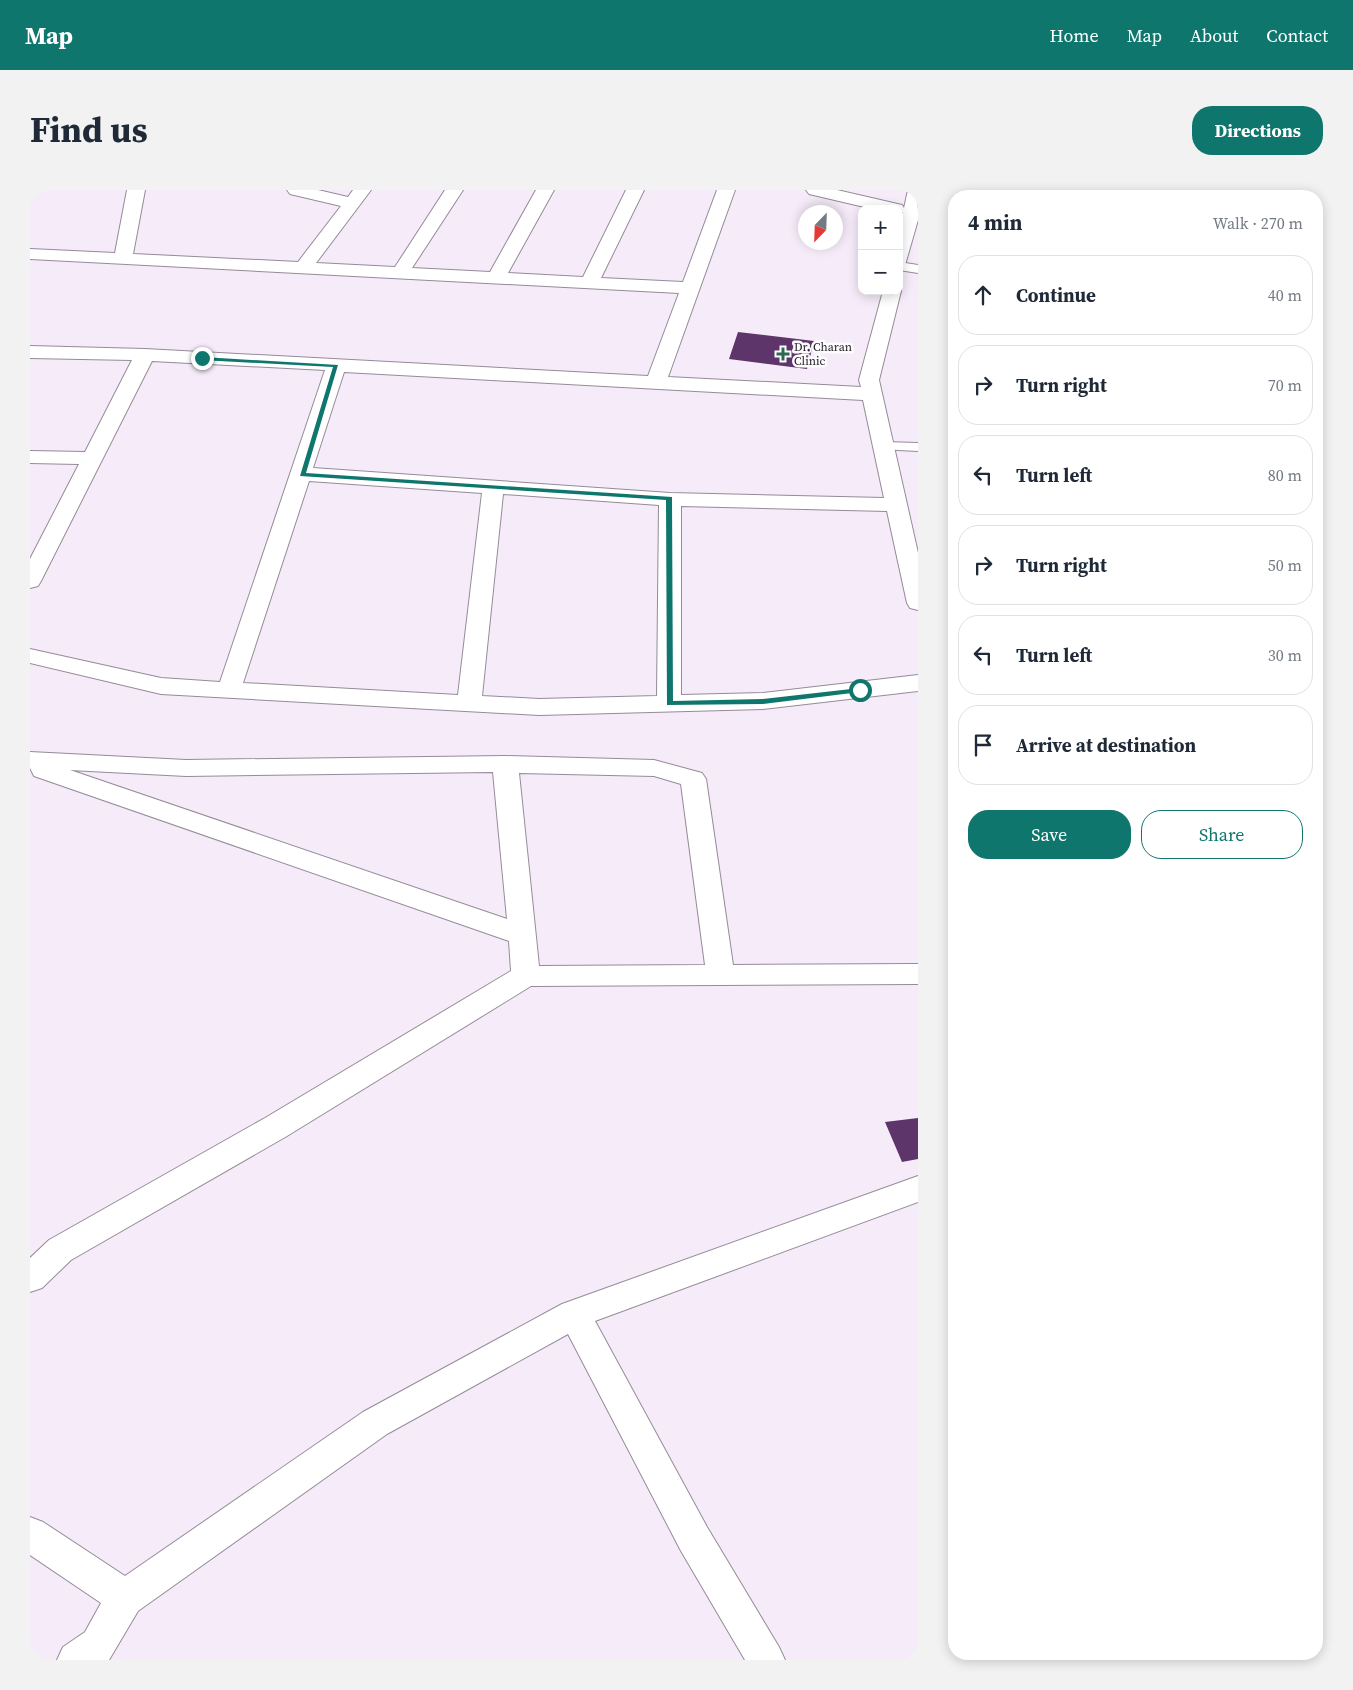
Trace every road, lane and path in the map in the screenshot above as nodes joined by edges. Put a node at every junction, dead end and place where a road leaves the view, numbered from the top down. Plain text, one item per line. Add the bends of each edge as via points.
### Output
1 (136, 190) edge
2 (296, 190) edge
3 (454, 190) edge
4 (545, 190) edge
5 (635, 190) edge
6 (726, 190) edge
7 (814, 190) edge
8 (918, 190) edge
9 (357, 196) edge
10 (880, 205) edge
11 (903, 209) edge
12 (30, 254) edge
13 (123, 259) junction
14 (903, 267) edge
15 (303, 268) junction
16 (918, 269) edge
17 (400, 273) junction
18 (496, 278) junction
19 (589, 283) junction
20 (690, 288) junction
21 (891, 295) edge
22 (30, 352) edge
23 (145, 355) junction
24 (336, 366) junction
25 (656, 382) junction
26 (872, 394) junction
27 (884, 446) junction
28 (918, 447) edge
29 (30, 457) edge
30 (94, 458) junction
31 (302, 474) junction
32 (493, 487) junction
33 (670, 499) junction
34 (896, 505) junction
35 (30, 581) edge
36 (918, 603) edge
37 (30, 656) edge
38 (918, 683) edge
39 (229, 690) junction
40 (468, 704) junction
41 (669, 704) junction
42 (30, 760) edge
43 (505, 764) junction
44 (30, 765) edge
45 (522, 935) junction
46 (918, 974) edge
47 (720, 975) junction
48 (526, 976) junction
49 (918, 1189) edge
50 (30, 1278) edge
51 (574, 1314) junction
52 (30, 1534) edge
53 (125, 1598) junction
54 (76, 1660) edge
55 (766, 1660) edge

1 - 13 street
2 - 9 street
3 - 17 street
4 - 18 street
5 - 19 street
6 - 20 street
7 - 10 street
8 - 11 street
9 - 15 street
12 - 13 street
13 - 15 street
14 - 16 lane
15 - 17 street
17 - 18 street
18 - 19 street
19 - 20 street
20 - 25 street
21 - 26 street via 869,380
22 - 23 street
23 - 24 street
23 - 30 street
24 - 25 street
24 - 31 street
25 - 26 street
26 - 27 street
27 - 28 lane
27 - 34 street
29 - 30 street
30 - 35 street
31 - 32 street
31 - 39 street
32 - 33 street
32 - 40 street
33 - 34 street
33 - 41 street
34 - 36 street
37 - 39 street via 160,686
38 - 41 street via 763,701
39 - 40 street
40 - 41 street via 539,707
42 - 43 street via 186,768
43 - 45 street
43 - 47 street via 654,768 693,779
44 - 45 street
45 - 48 street
46 - 47 street
47 - 48 street
48 - 50 street via 276,1127 60,1250
49 - 51 street
51 - 53 street via 374,1423
51 - 55 street via 694,1539
52 - 53 street
53 - 54 street via 98,1645

